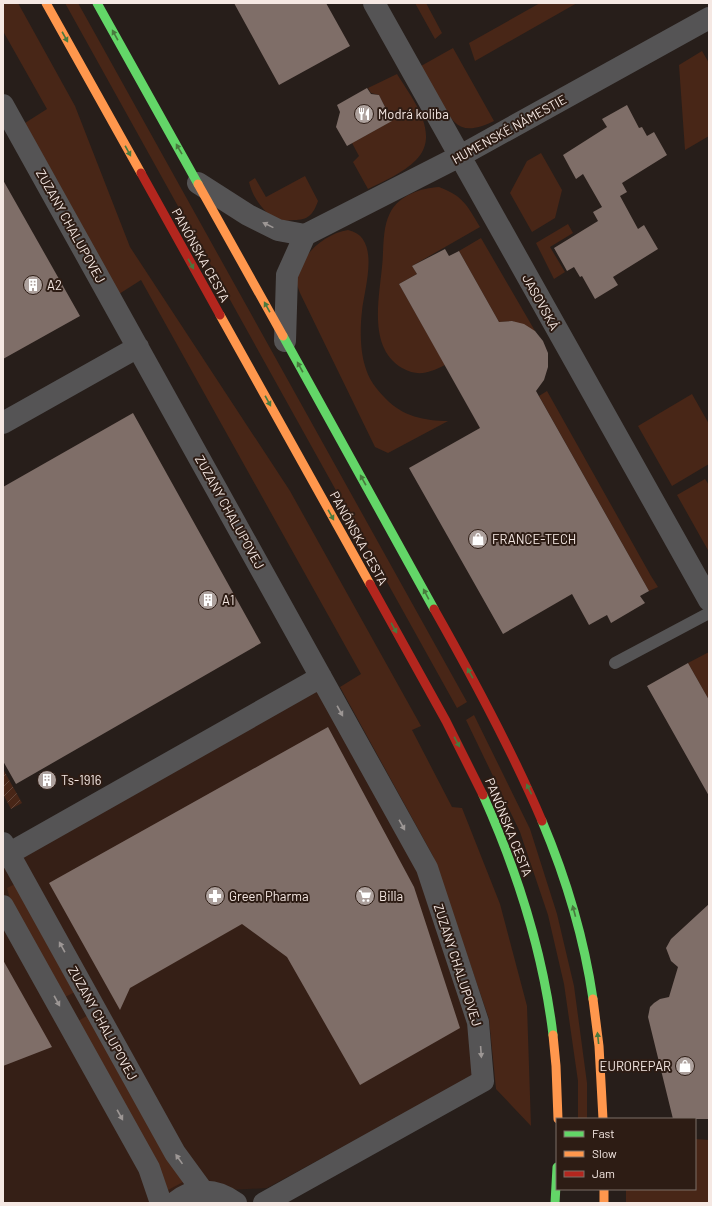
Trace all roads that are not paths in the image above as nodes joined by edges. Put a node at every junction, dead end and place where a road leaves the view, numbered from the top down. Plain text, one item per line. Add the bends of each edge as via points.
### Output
1 (46, 3) edge
2 (97, 3) edge
3 (374, 3) edge
4 (709, 18) edge
5 (3, 105) edge
6 (460, 156) junction
7 (198, 183) junction
8 (305, 235) junction
9 (285, 341) junction
10 (138, 347) junction
11 (3, 424) edge
12 (709, 600) edge
13 (709, 613) edge
14 (615, 663) dead end
15 (321, 677) junction
16 (5, 851) edge
17 (3, 906) edge
18 (558, 1118) edge
19 (604, 1118) edge
20 (556, 1185) edge
21 (202, 1190) junction
22 (604, 1190) edge
23 (161, 1203) edge
24 (174, 1203) edge
25 (236, 1203) edge
26 (264, 1203) edge
27 (555, 1203) edge
28 (604, 1203) edge

1 -> 18 main road, PANÓNSKA CESTA via 442,714 489,807 522,895 544,978 556,1053
7 -> 2 main road
3 - 6 street, JASOVSKÁ
4 - 6 street, HUMENSKÉ NÁMESTIE
5 - 10 street, ZUZANY CHALUPOVEJ
6 - 8 street, HUMENSKÉ NÁMESTIE
6 - 12 street, JASOVSKÁ
8 -> 7 street via 278,230 248,215
9 -> 7 main road
8 - 9 street via 287,274
19 -> 9 main road via 599,1044 589,973 563,875 537,805 485,700
10 - 11 street
10 - 15 street, ZUZANY CHALUPOVEJ
13 - 14 lane
15 - 16 street, ZUZANY CHALUPOVEJ
15 -> 26 street, ZUZANY CHALUPOVEJ via 427,868 478,1022 483,1081
21 -> 16 street, ZUZANY CHALUPOVEJ via 175,1153
17 -> 23 street via 149,1168
20 - 27 main road
21 - 24 street via 187,1194
21 - 25 street via 226,1196
22 - 28 main road

